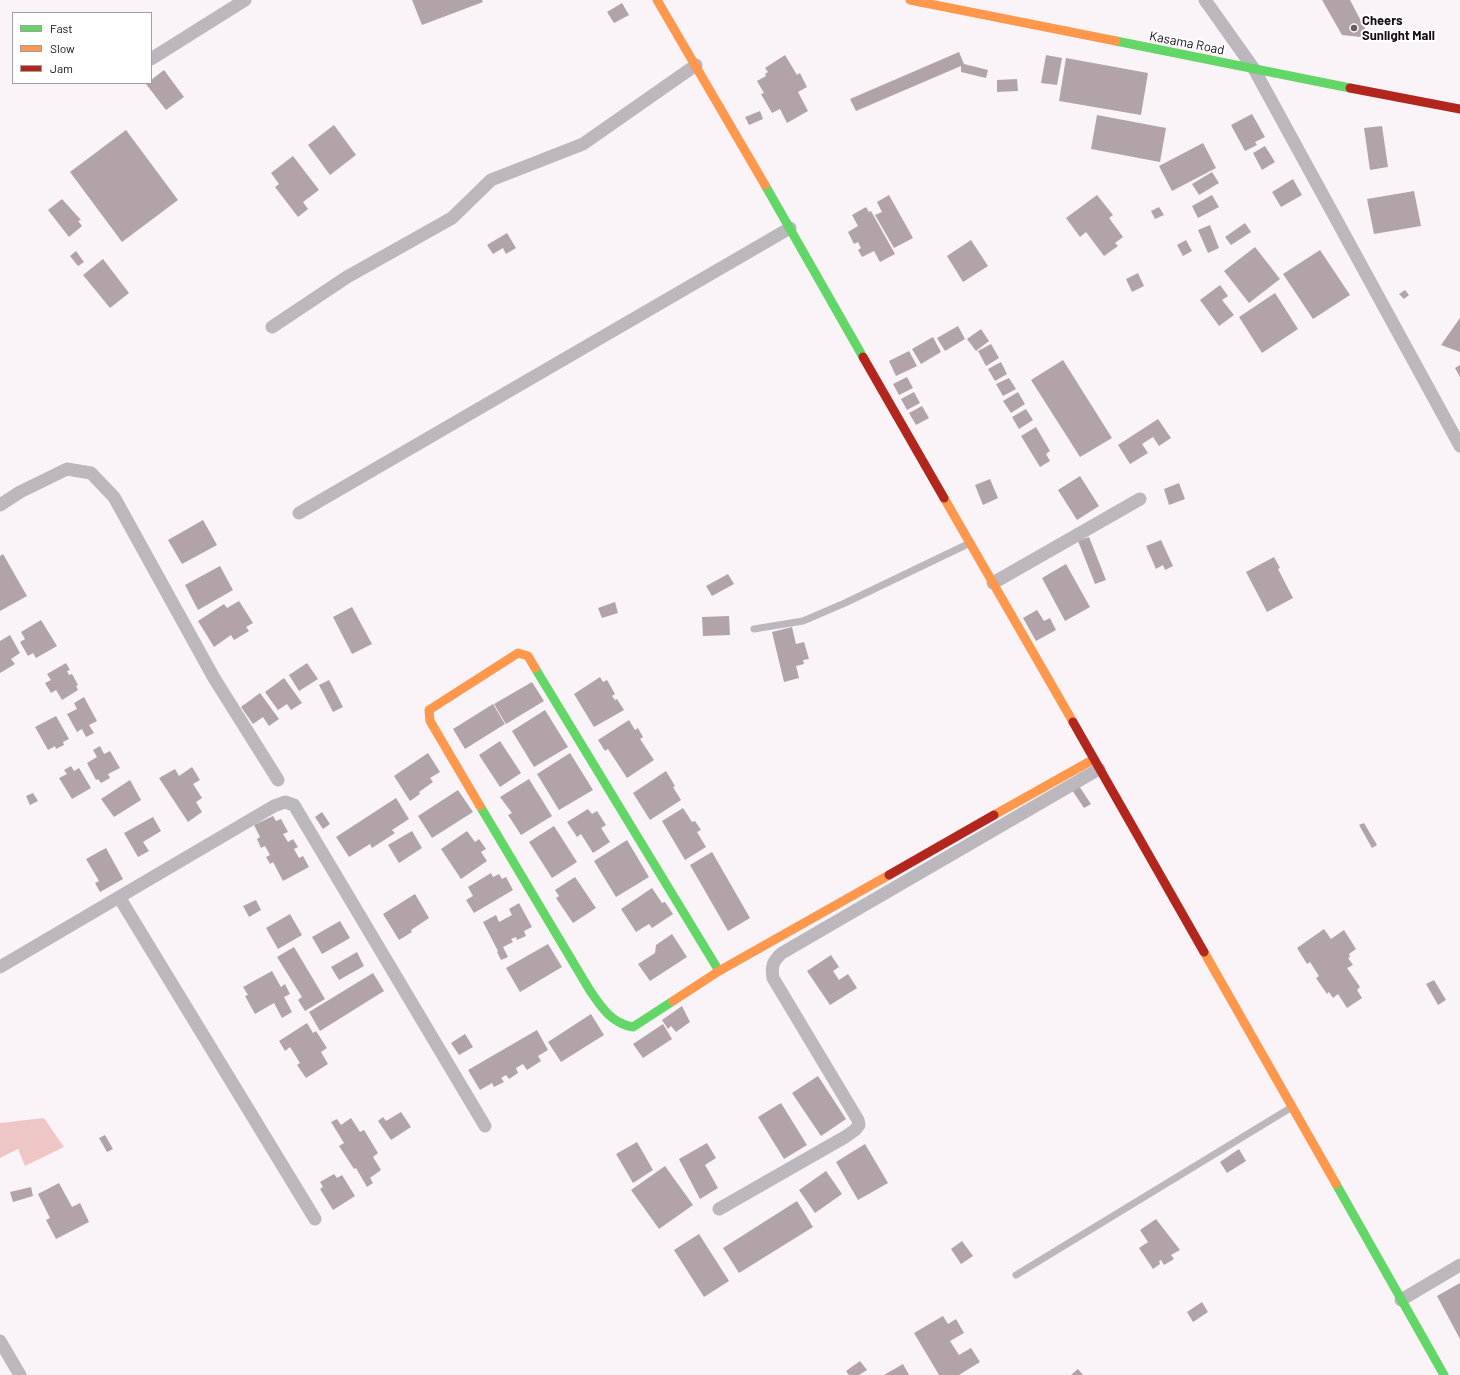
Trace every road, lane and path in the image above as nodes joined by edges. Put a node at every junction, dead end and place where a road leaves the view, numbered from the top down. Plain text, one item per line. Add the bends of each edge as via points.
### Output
1 (245, 0) edge
2 (657, 0) edge
3 (910, 0) edge
4 (1205, 0) edge
5 (152, 58) edge
6 (696, 65) junction
7 (1254, 69) junction
8 (1460, 108) edge
9 (790, 228) junction
10 (272, 327) dead end
11 (1460, 446) edge
12 (1140, 499) dead end
13 (0, 505) edge
14 (299, 513) dead end
15 (970, 543) junction
16 (993, 583) junction
17 (754, 629) dead end
18 (1096, 764) junction
19 (278, 780) dead end
20 (119, 897) junction
21 (0, 967) edge
22 (719, 971) junction
23 (1292, 1107) junction
24 (485, 1126) dead end
25 (719, 1209) dead end
26 (315, 1219) dead end
27 (1460, 1265) edge
28 (1016, 1275) dead end
29 (1401, 1300) junction
30 (0, 1341) edge
31 (20, 1375) edge
32 (1444, 1375) edge

1 - 5 street
2 - 6 street
3 - 7 street, Kasama Road
4 - 7 street
6 - 9 street
6 - 10 street via 583,144 491,180 452,218 347,277
7 - 8 street, Kasama Road
7 - 11 street
9 - 14 street
9 - 15 street
12 - 16 street
13 - 19 street via 67,469 91,473 114,497 214,678
15 - 16 street
15 - 17 lane via 845,603 803,620
16 - 18 street
18 - 22 street
18 - 23 street
18 - 25 street via 774,960 773,978 859,1125 845,1137
20 - 21 street
20 - 24 street via 274,806 285,802 294,805
20 - 26 street
22 - 22 street via 633,1026 623,1026 605,1014 430,721 429,710 518,653 528,656
23 - 28 lane
23 - 29 street
27 - 29 street
29 - 32 street
30 - 31 street

